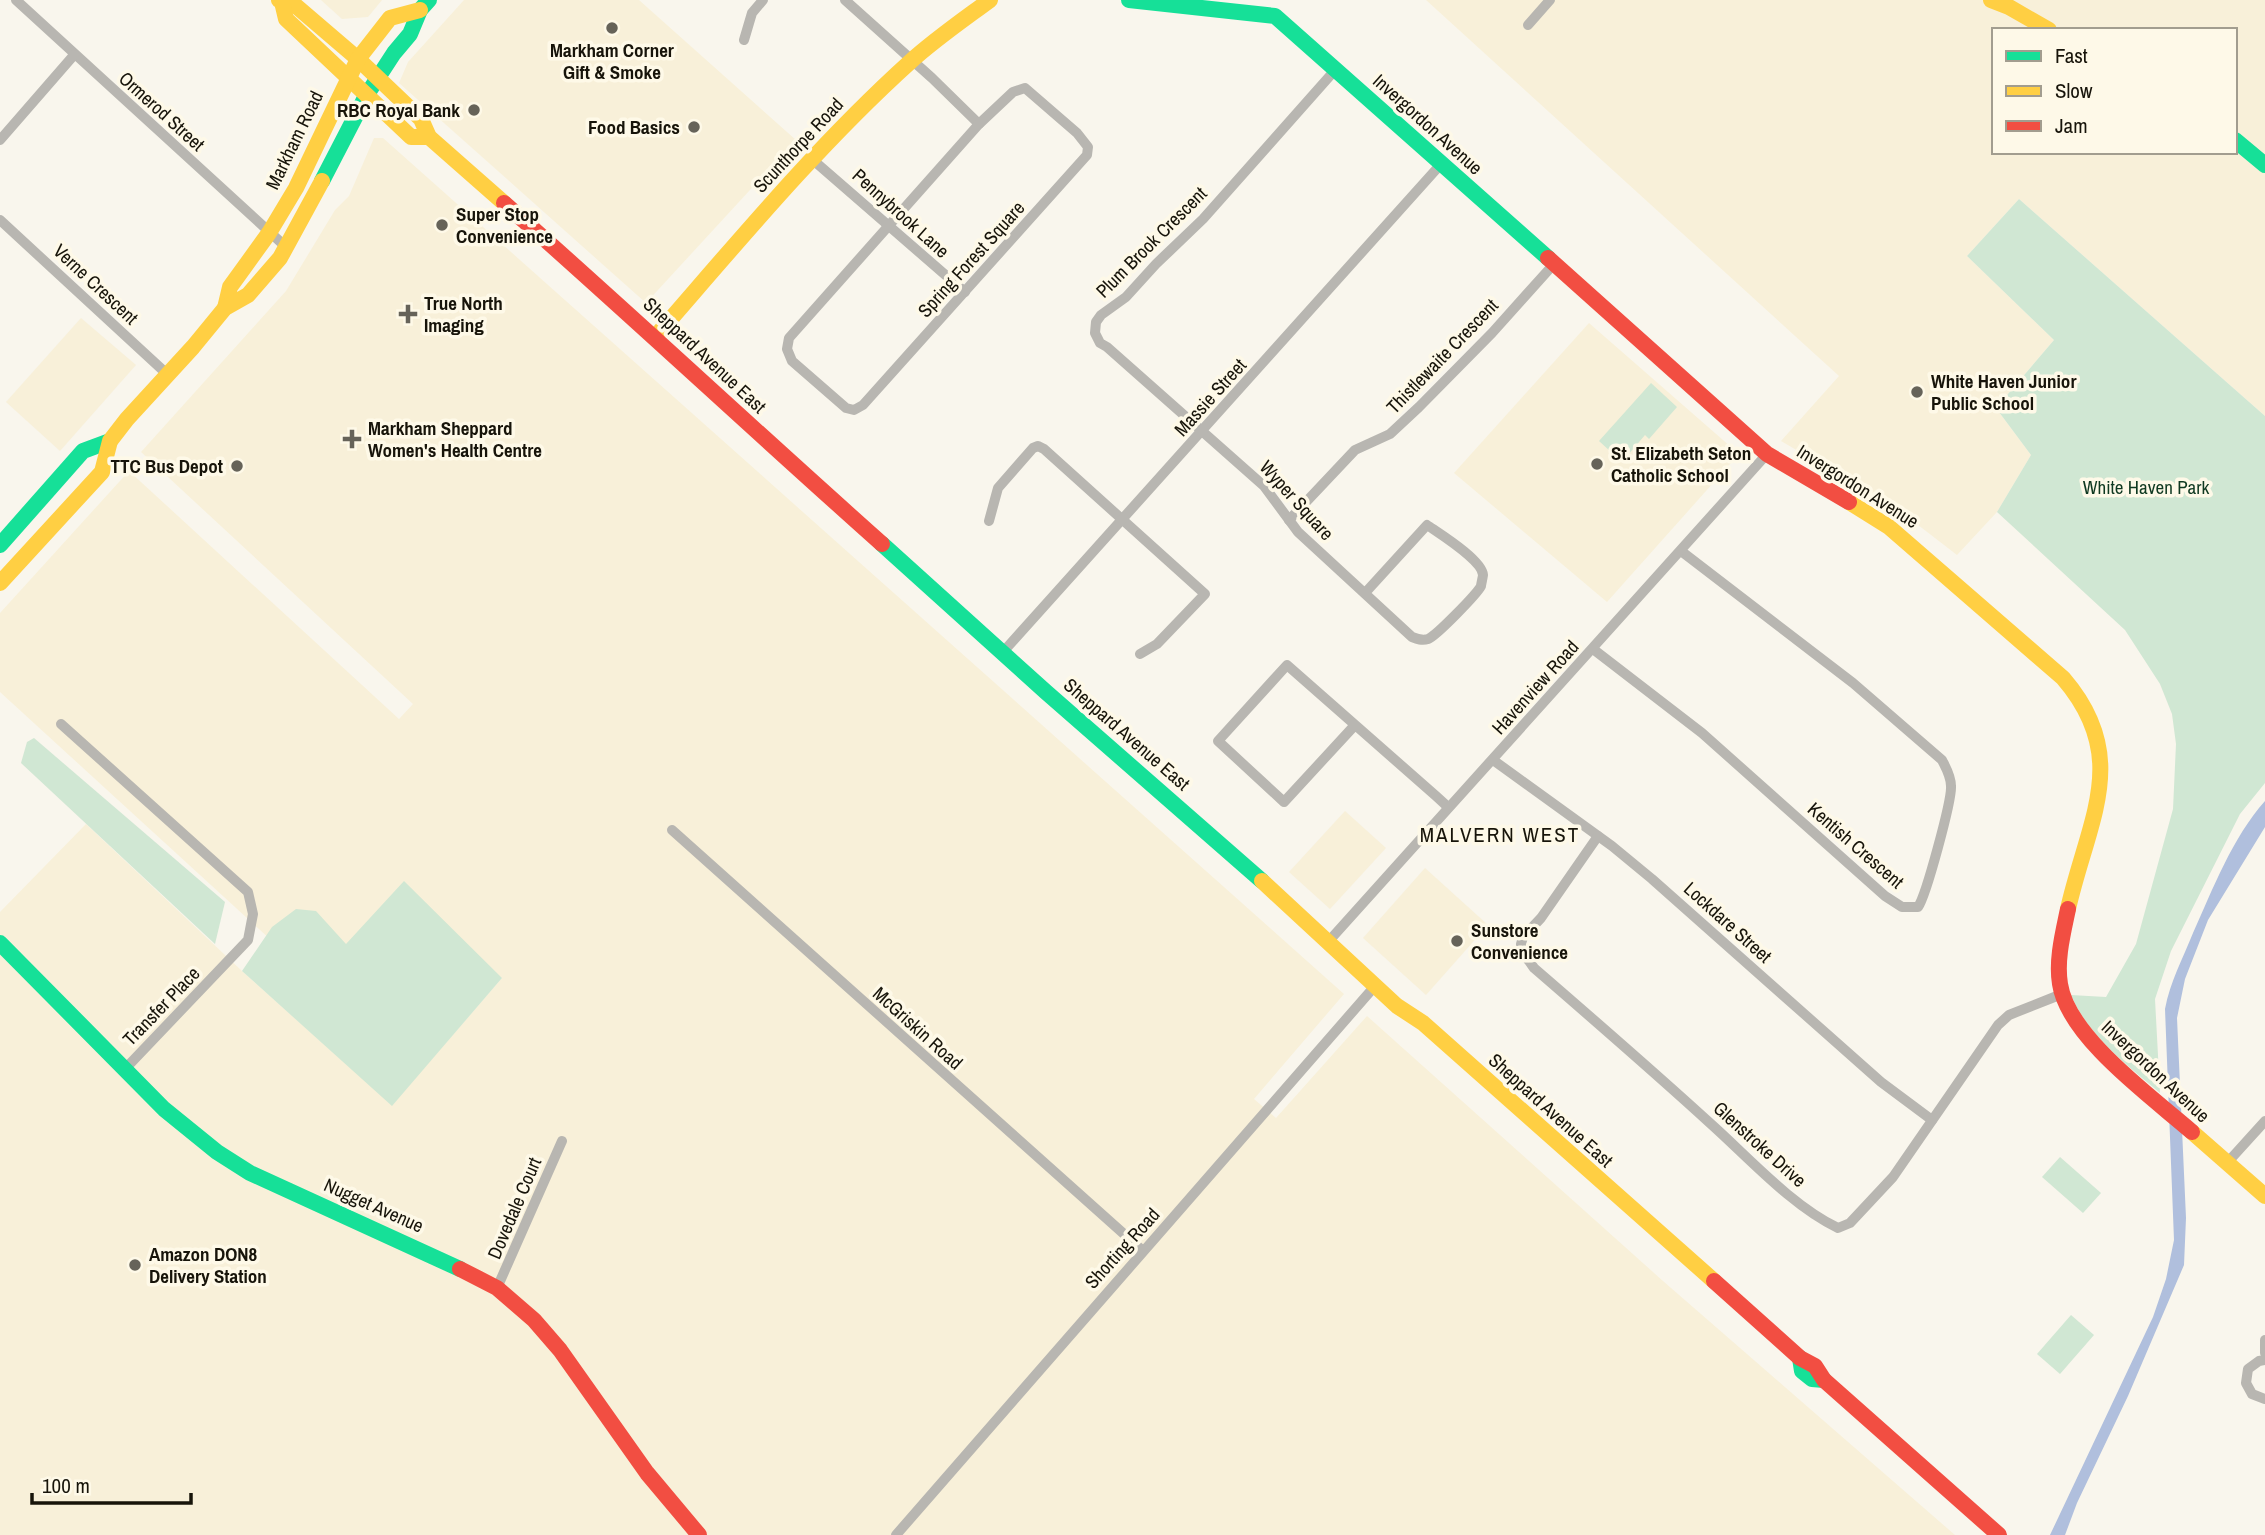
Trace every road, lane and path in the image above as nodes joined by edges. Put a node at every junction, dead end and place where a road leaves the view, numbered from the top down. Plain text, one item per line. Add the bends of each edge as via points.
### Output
1 (16, 0) edge
2 (763, 0) edge
3 (845, 0) edge
4 (990, 0) edge
5 (1129, 0) edge
6 (1550, 0) edge
7 (1991, 0) edge
8 (280, 1) edge
9 (424, 5) edge
10 (1528, 25) dead end
11 (2046, 28) edge
12 (744, 40) dead end
13 (74, 55) junction
14 (358, 59) junction
15 (912, 60) junction
16 (1336, 69) junction
17 (377, 77) junction
18 (348, 79) junction
19 (366, 96) junction
20 (979, 124) junction
21 (429, 137) junction
22 (0, 140) edge
23 (2237, 142) edge
24 (813, 160) junction
25 (1441, 163) junction
26 (2265, 165) edge
27 (0, 220) edge
28 (890, 226) junction
29 (269, 233) junction
30 (286, 247) junction
31 (1553, 265) junction
32 (965, 292) junction
33 (225, 308) junction
34 (655, 337) junction
35 (167, 374) junction
36 (1202, 430) junction
37 (110, 441) junction
38 (1767, 454) junction
39 (1123, 520) junction
40 (1289, 520) junction
41 (989, 521) dead end
42 (0, 545) edge
43 (1681, 551) junction
44 (0, 583) edge
45 (1365, 593) junction
46 (1593, 649) junction
47 (1003, 652) junction
48 (1140, 654) dead end
49 (61, 724) dead end
50 (1355, 725) junction
51 (1493, 760) junction
52 (1448, 807) junction
53 (672, 830) dead end
54 (1598, 836) junction
55 (1328, 942) junction
56 (0, 943) edge
57 (1375, 986) junction
58 (2062, 994) junction
59 (125, 1069) junction
60 (1932, 1120) junction
61 (2265, 1121) edge
62 (562, 1140) dead end
63 (2227, 1163) junction
64 (2265, 1196) edge
65 (1143, 1251) junction
66 (497, 1288) junction
67 (2265, 1340) edge
68 (2265, 1353) edge
69 (2265, 1360) edge
70 (2265, 1399) edge
71 (699, 1535) edge
72 (896, 1535) edge
73 (1999, 1535) edge

1 - 13 street, Ormerod Street
2 - 12 street via 752,13
3 - 15 street
4 - 15 main road, Scunthorpe Road
5 - 16 main road, Invergordon Avenue via 1275,16
6 - 10 street
7 - 11 main road
8 - 14 main road, Sheppard Avenue East via 296,5
8 - 18 main road, Sheppard Avenue East via 286,19
9 - 14 main road, Markham Road via 390,18
9 - 17 main road, Markham Road via 410,34
13 - 22 street
13 - 29 street, Ormerod Street
14 - 17 main road, Sheppard Avenue East
14 - 18 main road, Markham Road
15 - 20 street
15 - 24 main road, Scunthorpe Road
16 - 25 main road, Invergordon Avenue
16 - 36 street, Plum Brook Crescent via 1203,219 1126,298 1096,322 1100,343
17 - 19 main road, Markham Road
17 - 21 main road, Sheppard Avenue East via 421,119
18 - 19 main road, Sheppard Avenue East
18 - 29 main road, Markham Road
19 - 21 main road, Sheppard Avenue East via 411,137
19 - 30 main road, Markham Road
20 - 28 street, Spring Forest Square
20 - 32 street, Spring Forest Square via 1013,92 1026,88 1088,147 1087,155
21 - 34 main road, Sheppard Avenue East
23 - 26 main road
24 - 28 street, Pennybrook Lane
24 - 34 main road, Scunthorpe Road
25 - 31 main road, Invergordon Avenue
25 - 36 street, Massie Street
27 - 35 street, Verne Crescent
28 - 32 street, Pennybrook Lane
28 - 32 street, Spring Forest Square via 789,338 792,361 854,410
29 - 30 street, Ormerod Street
29 - 33 main road, Markham Road via 230,287
30 - 33 main road, Markham Road via 248,296
31 - 38 main road, Invergordon Avenue
31 - 40 street, Thistlewaite Crescent via 1419,407 1390,434 1355,450
33 - 35 main road, Markham Road
34 - 47 main road, Sheppard Avenue East
35 - 37 main road, Markham Road
36 - 39 street, Massie Street
36 - 40 street, Wyper Square via 1264,486
37 - 42 main road, Markham Road via 83,451
37 - 44 main road, Markham Road via 102,472
38 - 43 street, Havenview Road
38 - 58 main road, Invergordon Avenue via 1842,496 1902,537 2063,678 2088,712 2102,766 2067,914 2059,969
39 - 41 street via 1038,446 998,488
39 - 47 street, Massie Street
39 - 48 street via 1205,594 1157,645
40 - 45 street, Wyper Square
43 - 46 street, Havenview Road
43 - 46 street, Kentish Crescent via 1853,683 1942,760 1950,777 1951,797 1918,907 1902,907 1885,896 1702,733
45 - 45 street, Wyper Square via 1412,637 1429,639 1481,586 1483,576 1473,560 1427,526
46 - 51 street, Havenview Road
47 - 55 main road, Sheppard Avenue East
49 - 59 street, Transfer Place via 248,892 253,914 248,940
50 - 50 street via 1287,665 1217,741 1284,803
50 - 52 street
51 - 52 street, Havenview Road
51 - 54 street, Lockdare Street
52 - 55 street, Havenview Road
53 - 65 street, McGriskin Road
54 - 60 street, Lockdare Street via 1881,1082
54 - 60 street, Glenstroke Drive via 1523,937 1524,954 1534,968 1777,1185 1826,1224 1844,1226 1893,1177
55 - 57 main road, Sheppard Avenue East
56 - 59 main road, Nugget Avenue
57 - 65 street, Shorting Road
57 - 73 main road, Sheppard Avenue East via 1423,1023 1800,1359 1802,1371 1812,1379 1824,1380
58 - 60 street, Glenstroke Drive via 2009,1015 1998,1025
58 - 63 main road, Invergordon Avenue via 2072,1018 2100,1051
59 - 66 main road, Nugget Avenue via 193,1134 250,1172
61 - 63 street
62 - 66 street, Dovedale Court
63 - 64 main road, Invergordon Avenue
65 - 72 street, Shorting Road
66 - 71 main road, Nugget Avenue via 560,1350 647,1473
67 - 68 street
69 - 70 street via 2253,1364 2246,1376 2252,1394

